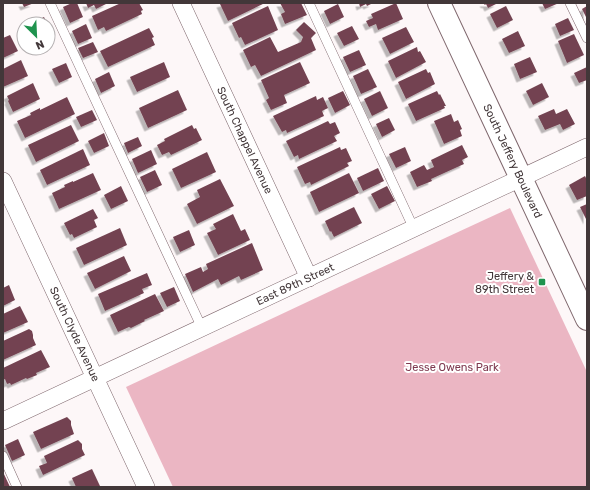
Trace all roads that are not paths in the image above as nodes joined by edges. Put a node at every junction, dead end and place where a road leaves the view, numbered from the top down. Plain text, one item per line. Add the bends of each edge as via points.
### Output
1 (50, 3) edge
2 (181, 3) edge
3 (309, 3) edge
4 (439, 3) edge
5 (570, 3) edge
6 (587, 38) edge
7 (587, 147) edge
8 (521, 179) junction
9 (3, 181) edge
10 (414, 229) junction
11 (310, 278) junction
12 (587, 319) edge
13 (202, 328) junction
14 (95, 378) junction
15 (3, 421) edge
16 (3, 456) edge
17 (17, 487) edge
18 (146, 487) edge

1 - 13 lane
2 - 11 street, South Chappel Avenue
3 - 10 lane
4 - 8 main road, South Jeffery Boulevard
5 - 6 lane
7 - 8 street, East 89th Street
8 - 10 street, East 89th Street
8 - 12 main road, South Jeffery Boulevard
9 - 14 street, South Clyde Avenue
10 - 11 street, East 89th Street
11 - 13 street, East 89th Street
13 - 14 street, East 89th Street
14 - 15 street, East 89th Street
14 - 18 street, South Clyde Avenue
16 - 17 lane

